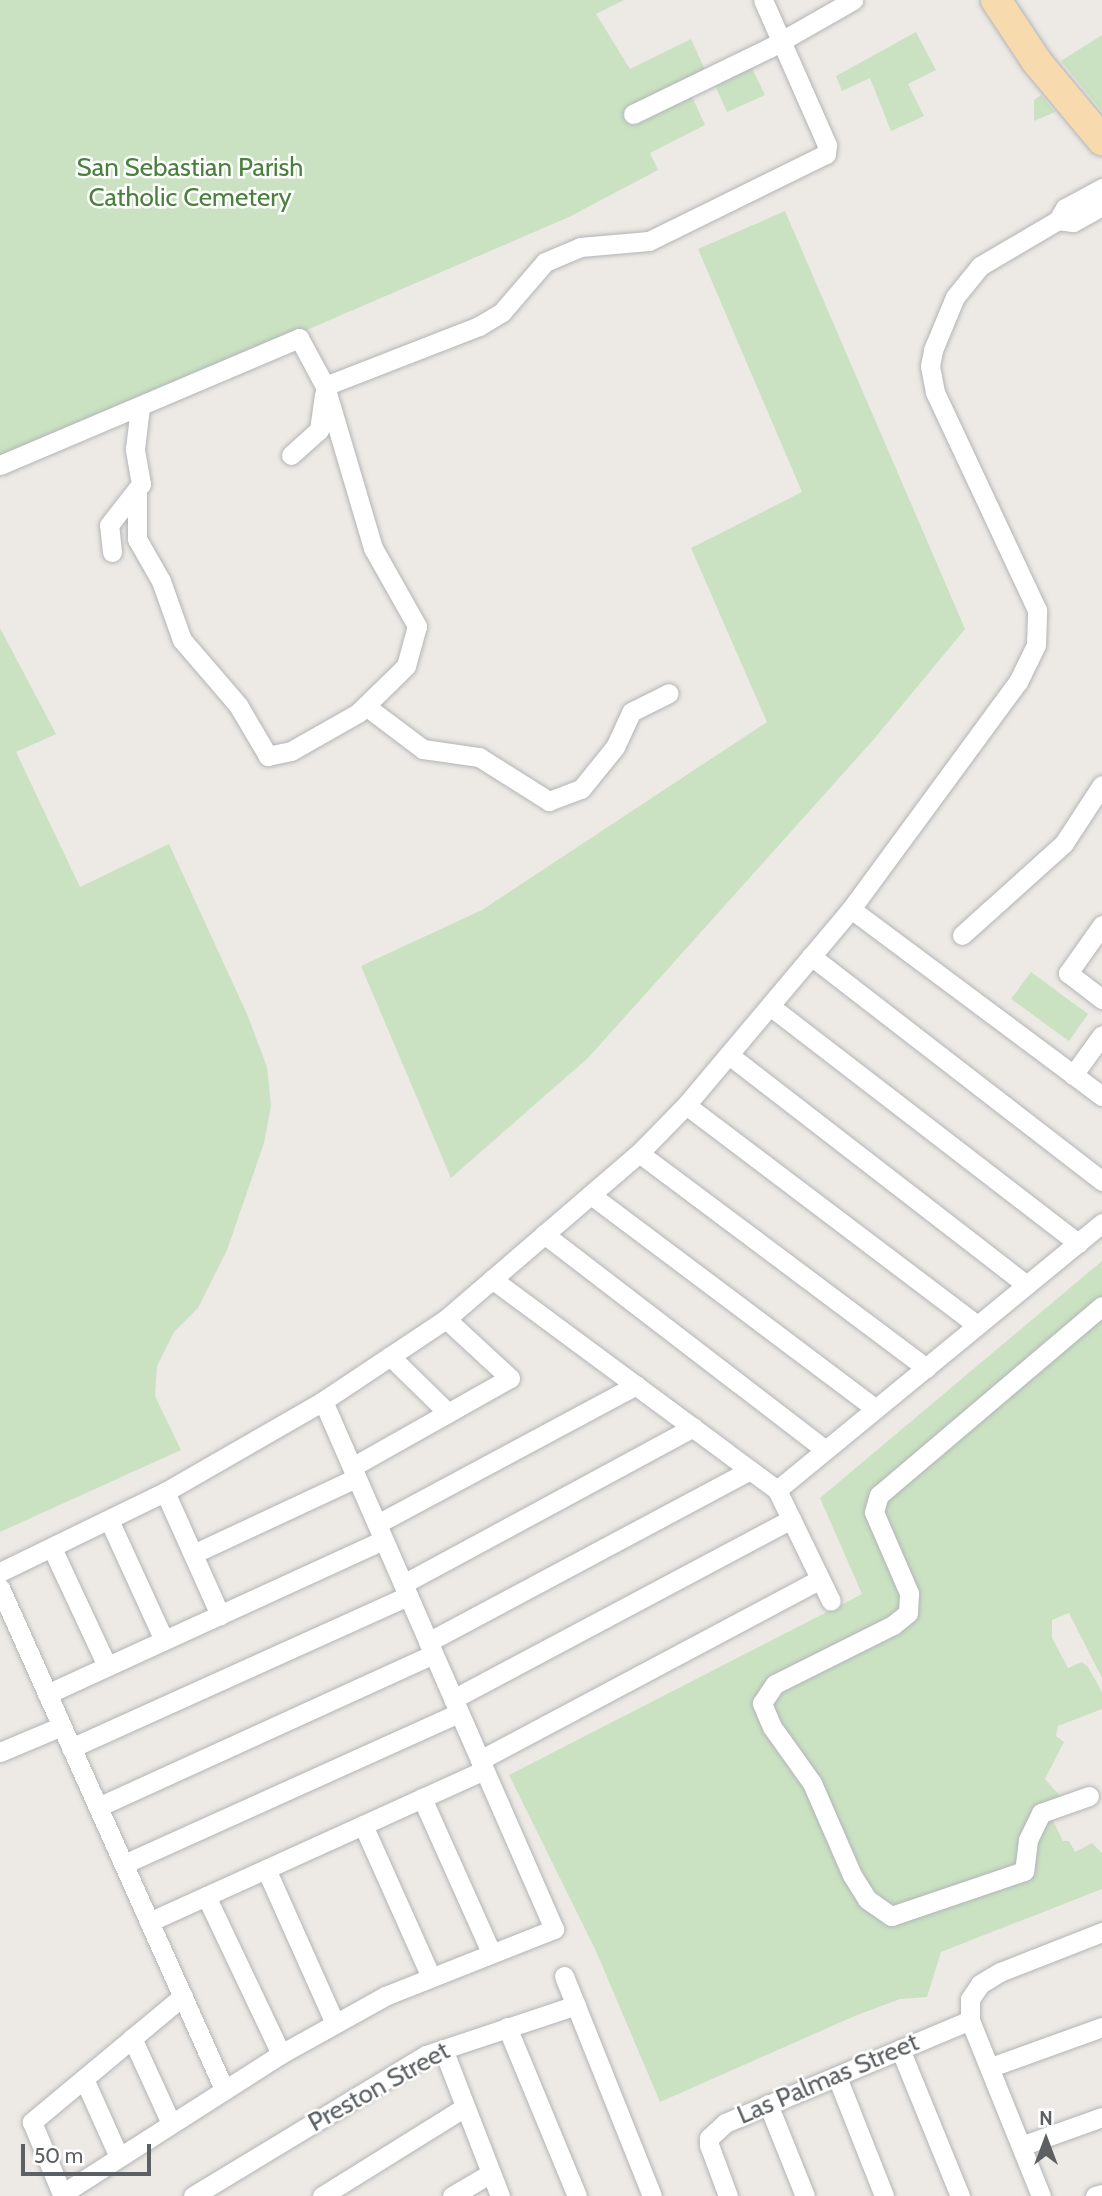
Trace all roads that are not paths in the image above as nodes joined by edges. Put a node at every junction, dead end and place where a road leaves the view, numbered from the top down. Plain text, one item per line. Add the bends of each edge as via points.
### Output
1 (762, 0) edge
2 (853, 0) edge
3 (996, 0) edge
4 (780, 41) junction
5 (633, 114) dead end
6 (1102, 140) edge
7 (1102, 188) edge
8 (1102, 206) edge
9 (1058, 220) junction
10 (325, 386) junction
11 (140, 407) junction
12 (291, 455) dead end
13 (0, 465) edge
14 (137, 493) junction
15 (112, 552) dead end
16 (669, 693) dead end
17 (367, 707) junction
18 (1102, 785) edge
19 (851, 909) junction
20 (1102, 925) edge
21 (962, 935) dead end
22 (811, 956) junction
23 (1102, 999) edge
24 (770, 1006) junction
25 (1102, 1035) edge
26 (729, 1055) junction
27 (1073, 1075) junction
28 (1102, 1096) edge
29 (686, 1105) junction
30 (639, 1153) junction
31 (1102, 1181) edge
32 (591, 1195) junction
33 (1102, 1223) edge
34 (544, 1234) junction
35 (1078, 1243) junction
36 (492, 1279) junction
37 (1027, 1284) junction
38 (1102, 1306) edge
39 (446, 1319) junction
40 (977, 1325) junction
41 (390, 1356) junction
42 (926, 1368) junction
43 (636, 1385) junction
44 (323, 1401) junction
45 (876, 1409) junction
46 (448, 1413) junction
47 (693, 1427) junction
48 (825, 1450) junction
49 (750, 1470) junction
50 (354, 1472) junction
51 (777, 1490) junction
52 (165, 1492) junction
53 (792, 1519) junction
54 (109, 1520) junction
55 (380, 1532) junction
56 (52, 1548) junction
57 (193, 1554) junction
58 (0, 1572) edge
59 (820, 1579) junction
60 (0, 1588) edge
61 (405, 1590) junction
62 (831, 1601) dead end
63 (220, 1615) junction
64 (164, 1640) junction
65 (431, 1648) junction
66 (107, 1666) junction
67 (47, 1694) junction
68 (456, 1706) junction
69 (62, 1726) junction
70 (71, 1748) junction
71 (1, 1750) edge
72 (482, 1765) junction
73 (1089, 1796) dead end
74 (422, 1798) junction
75 (98, 1807) junction
76 (363, 1825) junction
77 (124, 1864) junction
78 (266, 1869) junction
79 (206, 1896) junction
80 (149, 1922) junction
81 (1102, 1932) edge
82 (491, 1952) junction
83 (430, 1975) junction
84 (564, 1976) dead end
85 (183, 1996) junction
86 (576, 2005) junction
87 (970, 2020) junction
88 (335, 2023) junction
89 (507, 2026) junction
90 (1102, 2027) edge
91 (132, 2038) junction
92 (443, 2049) junction
93 (900, 2049) junction
94 (281, 2054) junction
95 (991, 2067) junction
96 (837, 2077) junction
97 (84, 2079) junction
98 (224, 2089) junction
99 (768, 2104) junction
100 (466, 2107) junction
101 (1102, 2117) edge
102 (171, 2123) junction
103 (1021, 2146) junction
104 (119, 2157) junction
105 (491, 2173) junction
106 (1102, 2194) edge
107 (194, 2196) edge
108 (322, 2196) edge
109 (452, 2196) edge
110 (500, 2196) edge
111 (577, 2196) edge
112 (652, 2196) edge
113 (728, 2196) edge
114 (805, 2196) edge
115 (884, 2196) edge
116 (960, 2196) edge
117 (1041, 2196) edge
118 (1095, 2196) edge

1 - 4 street
2 - 4 street
3 - 6 main road via 1037,62
4 - 5 street
4 - 10 street via 827,145 826,154 649,241 580,247 545,262 502,313 479,326
7 - 9 street via 1065,208
8 - 9 street via 1073,222
9 - 19 street via 998,252 967,280 943,324 930,366 935,392 1037,610 1033,657
10 - 11 street via 299,338
10 - 12 street via 318,430
10 - 17 street via 373,548 417,631 406,666
11 - 13 street
11 - 14 street via 135,449 141,484
14 - 15 street via 109,525
14 - 17 street via 137,539 161,581 182,640 238,705 262,751 268,756 282,755
16 - 17 street via 631,712 615,747 581,789 549,801 479,757 423,749
18 - 21 street via 1064,843
19 - 22 street
19 - 27 street
20 - 23 street via 1068,973
22 - 24 street
22 - 31 street
24 - 26 street
24 - 35 street
25 - 27 street
26 - 29 street
26 - 37 street
27 - 28 street
29 - 30 street
29 - 40 street
30 - 32 street
30 - 42 street
32 - 34 street
32 - 45 street
33 - 35 street
34 - 36 street
34 - 48 street
35 - 37 street
36 - 39 street
36 - 43 street
37 - 40 street
38 - 73 street via 879,1495 874,1512 909,1593 908,1613 893,1625 775,1684 762,1703 772,1727 812,1783 852,1875 867,1899 891,1916 1024,1871 1028,1840 1041,1813
39 - 41 street
39 - 46 street via 510,1378
40 - 42 street
41 - 44 street
41 - 46 street
42 - 45 street
43 - 47 street
43 - 55 street
44 - 50 street
44 - 52 street
45 - 48 street
46 - 50 street
47 - 49 street
47 - 61 street
48 - 51 street
49 - 51 street
49 - 65 street
50 - 55 street
50 - 57 street
51 - 53 street
52 - 54 street
52 - 57 street
53 - 59 street
53 - 68 street
54 - 56 street
54 - 64 street
55 - 61 street
55 - 63 street
56 - 58 street
56 - 66 street
57 - 63 street
59 - 62 street
59 - 72 street
60 - 67 street
61 - 65 street
61 - 70 street
63 - 64 street
64 - 66 street
65 - 68 street
65 - 75 street
66 - 67 street
67 - 69 street
68 - 72 street
68 - 77 street
69 - 70 street
69 - 71 street
70 - 75 street
72 - 74 street
72 - 82 street via 554,1929
74 - 76 street
74 - 82 street
75 - 77 street
76 - 78 street
76 - 83 street
77 - 80 street
78 - 79 street
78 - 88 street
79 - 80 street
79 - 94 street
80 - 85 street
81 - 87 street via 980,1984 970,1999
82 - 83 street
83 - 88 street
84 - 86 street
85 - 91 street
85 - 98 street
86 - 89 street, Preston Street
86 - 112 street
87 - 93 street, Las Palmas Street
87 - 95 street
88 - 94 street
89 - 92 street, Preston Street
89 - 111 street
90 - 95 street
91 - 97 street
91 - 102 street
92 - 100 street
92 - 107 street, Preston Street
93 - 96 street, Las Palmas Street
93 - 116 street
94 - 98 street
95 - 103 street
96 - 99 street, Las Palmas Street
96 - 115 street
97 - 104 street
97 - 104 street via 32,2122 62,2194
98 - 102 street
99 - 113 street, Las Palmas Street via 730,2120 709,2138
99 - 114 street
100 - 105 street
100 - 108 street
101 - 103 street
102 - 104 street
103 - 117 street
105 - 109 street
105 - 110 street
106 - 118 street

